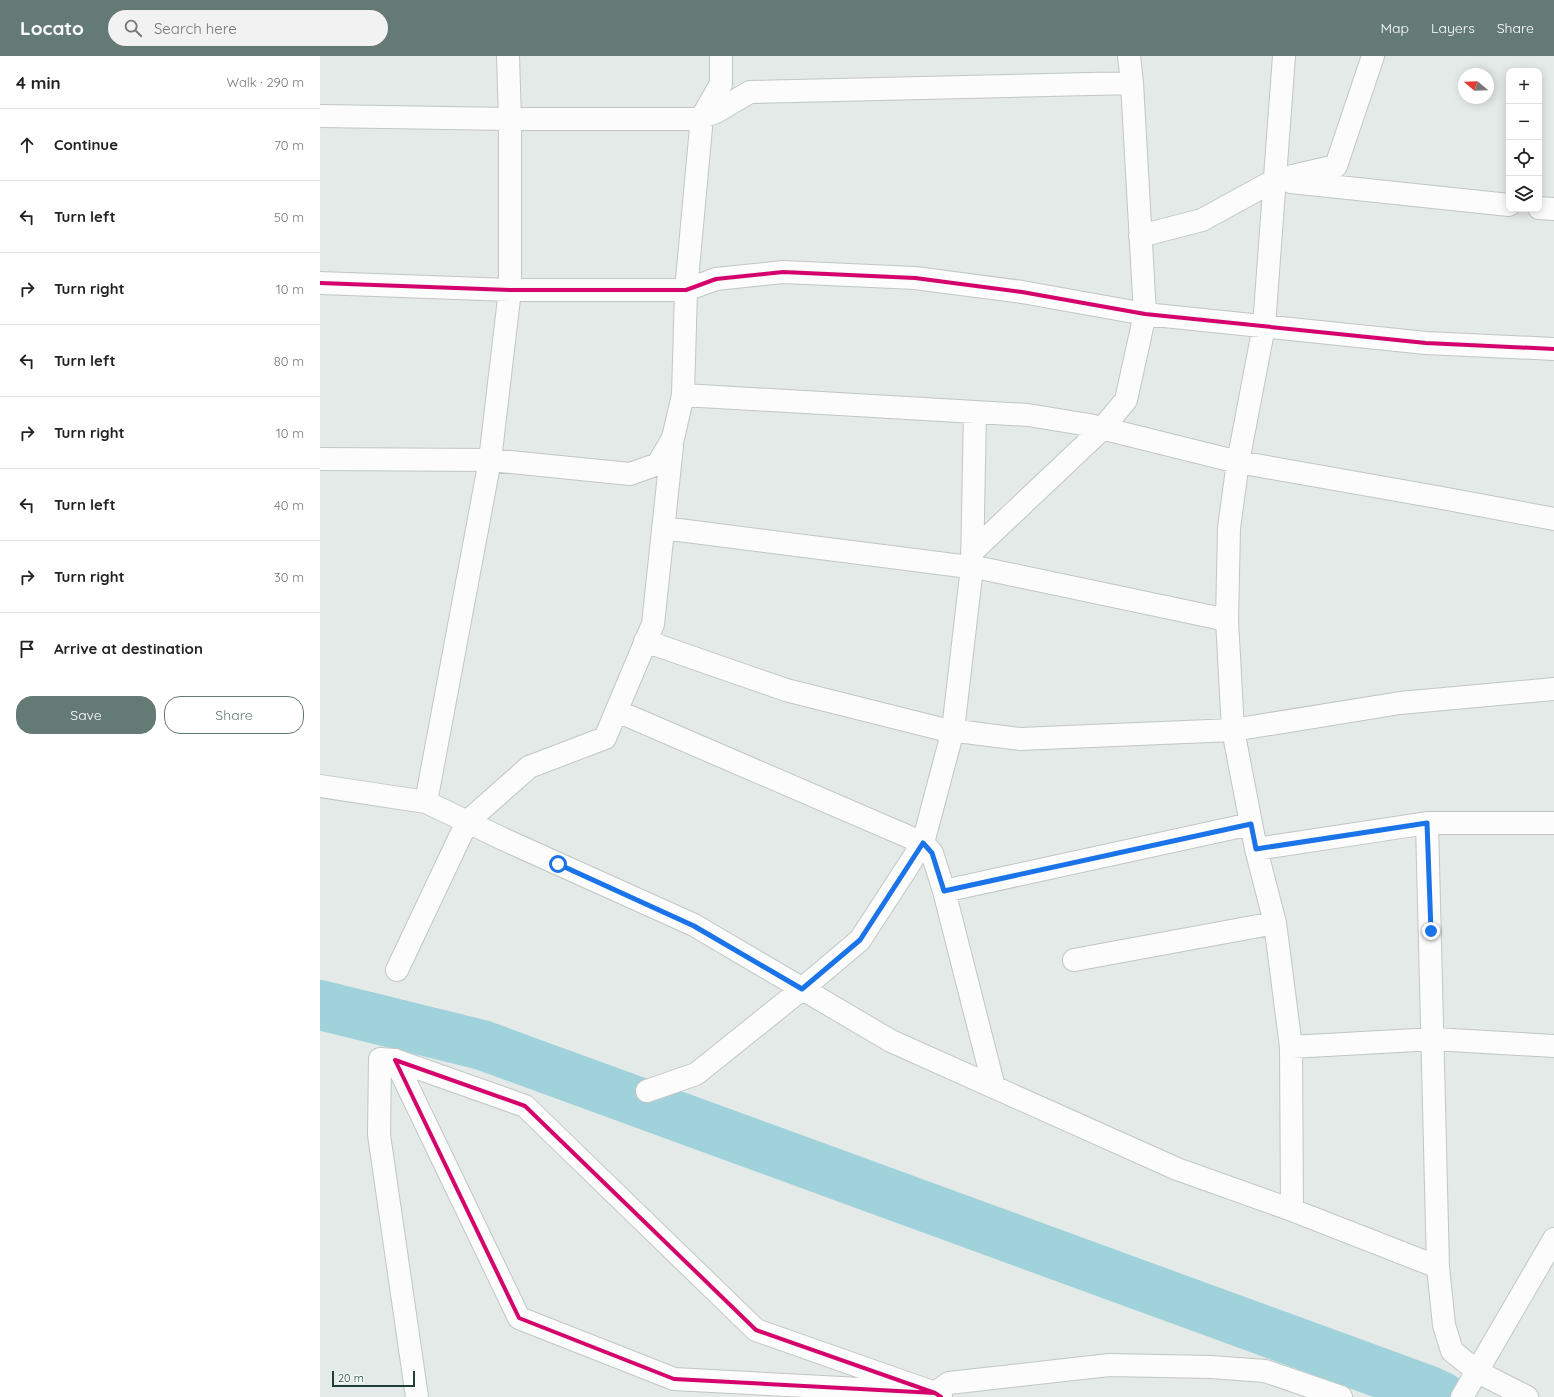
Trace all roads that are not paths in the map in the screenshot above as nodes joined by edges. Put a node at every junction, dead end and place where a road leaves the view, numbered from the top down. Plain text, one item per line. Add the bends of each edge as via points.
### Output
1 (508, 56) edge
2 (721, 56) edge
3 (1129, 56) edge
4 (1284, 56) edge
5 (1373, 56) edge
6 (1132, 83) junction
7 (320, 116) edge
8 (702, 117) junction
9 (510, 119) junction
10 (1274, 180) junction
11 (1506, 205) edge
12 (1542, 208) edge
13 (1554, 209) edge
14 (1140, 236) junction
15 (320, 283) edge
16 (510, 290) junction
17 (686, 290) junction
18 (1145, 314) junction
19 (1264, 326) junction
20 (1554, 349) edge
21 (683, 395) junction
22 (974, 412) junction
23 (1102, 429) junction
24 (673, 438) junction
25 (320, 459) edge
26 (490, 460) junction
27 (1238, 462) junction
28 (1554, 519) edge
29 (663, 528) junction
30 (972, 559) junction
31 (1226, 620) junction
32 (645, 641) junction
33 (1554, 689) edge
34 (617, 711) junction
35 (953, 730) junction
36 (1233, 730) junction
37 (320, 786) edge
38 (426, 802) junction
39 (467, 822) junction
40 (1427, 823) junction
41 (1554, 823) edge
42 (1251, 824) junction
43 (923, 843) junction
44 (1256, 849) junction
45 (944, 891) junction
46 (1275, 923) junction
47 (1074, 960) dead end
48 (397, 970) dead end
49 (802, 989) junction
50 (1434, 1039) junction
51 (1554, 1046) edge
52 (1290, 1047) junction
53 (395, 1060) junction
54 (994, 1087) junction
55 (647, 1091) dead end
56 (1292, 1210) junction
57 (1554, 1239) edge
58 (1438, 1267) junction
59 (1478, 1373) junction
60 (935, 1396) edge
61 (417, 1397) edge
62 (1340, 1397) edge
63 (1462, 1397) edge
64 (1527, 1397) edge

1 - 9 street
2 - 8 street via 721,84
3 - 6 street
4 - 10 street
5 - 10 street via 1336,166
6 - 8 street via 750,92 716,112
6 - 14 street
7 - 9 street
8 - 9 street
8 - 17 street
9 - 16 street
10 - 11 street
10 - 14 street via 1202,220
10 - 19 street
12 - 13 street
14 - 18 street
15 - 16 street
16 - 17 street
16 - 26 street
17 - 18 street via 716,279 783,272 915,278 1022,292
17 - 21 street
18 - 19 street
18 - 23 street via 1126,400
19 - 20 street via 1426,343
19 - 27 street
21 - 22 street
21 - 24 street
22 - 23 street via 1028,415
22 - 30 street
23 - 27 street
23 - 30 street
24 - 26 street via 658,464 630,474
24 - 29 street
25 - 26 street
26 - 38 street
27 - 28 street
27 - 31 street via 1229,528
29 - 30 street
29 - 32 street via 653,624
30 - 31 street
30 - 35 street
31 - 36 street
32 - 34 street
32 - 35 street via 786,690
33 - 36 street via 1400,703
34 - 39 street via 605,738 529,767
34 - 43 street
35 - 36 street via 1020,739
35 - 43 street
36 - 42 street
37 - 38 street
38 - 39 street
39 - 48 street
39 - 49 street via 694,926
40 - 41 street
40 - 44 street
40 - 50 street
42 - 44 street
42 - 45 street
43 - 45 street via 932,853
43 - 49 street via 860,940
44 - 46 street
45 - 54 street
46 - 47 street
46 - 52 street
49 - 54 street via 891,1041
49 - 55 street via 696,1074
50 - 51 street
50 - 52 street
50 - 58 street
52 - 56 street
53 - 60 street via 525,1106 756,1330
53 - 60 street via 519,1318 674,1379
53 - 61 street via 380,1059 379,1135
54 - 56 street via 1178,1169
56 - 58 street
57 - 59 street
58 - 59 street via 1444,1325 1452,1351
59 - 63 street
59 - 64 street
60 - 62 street via 949,1383 1109,1365 1265,1371

